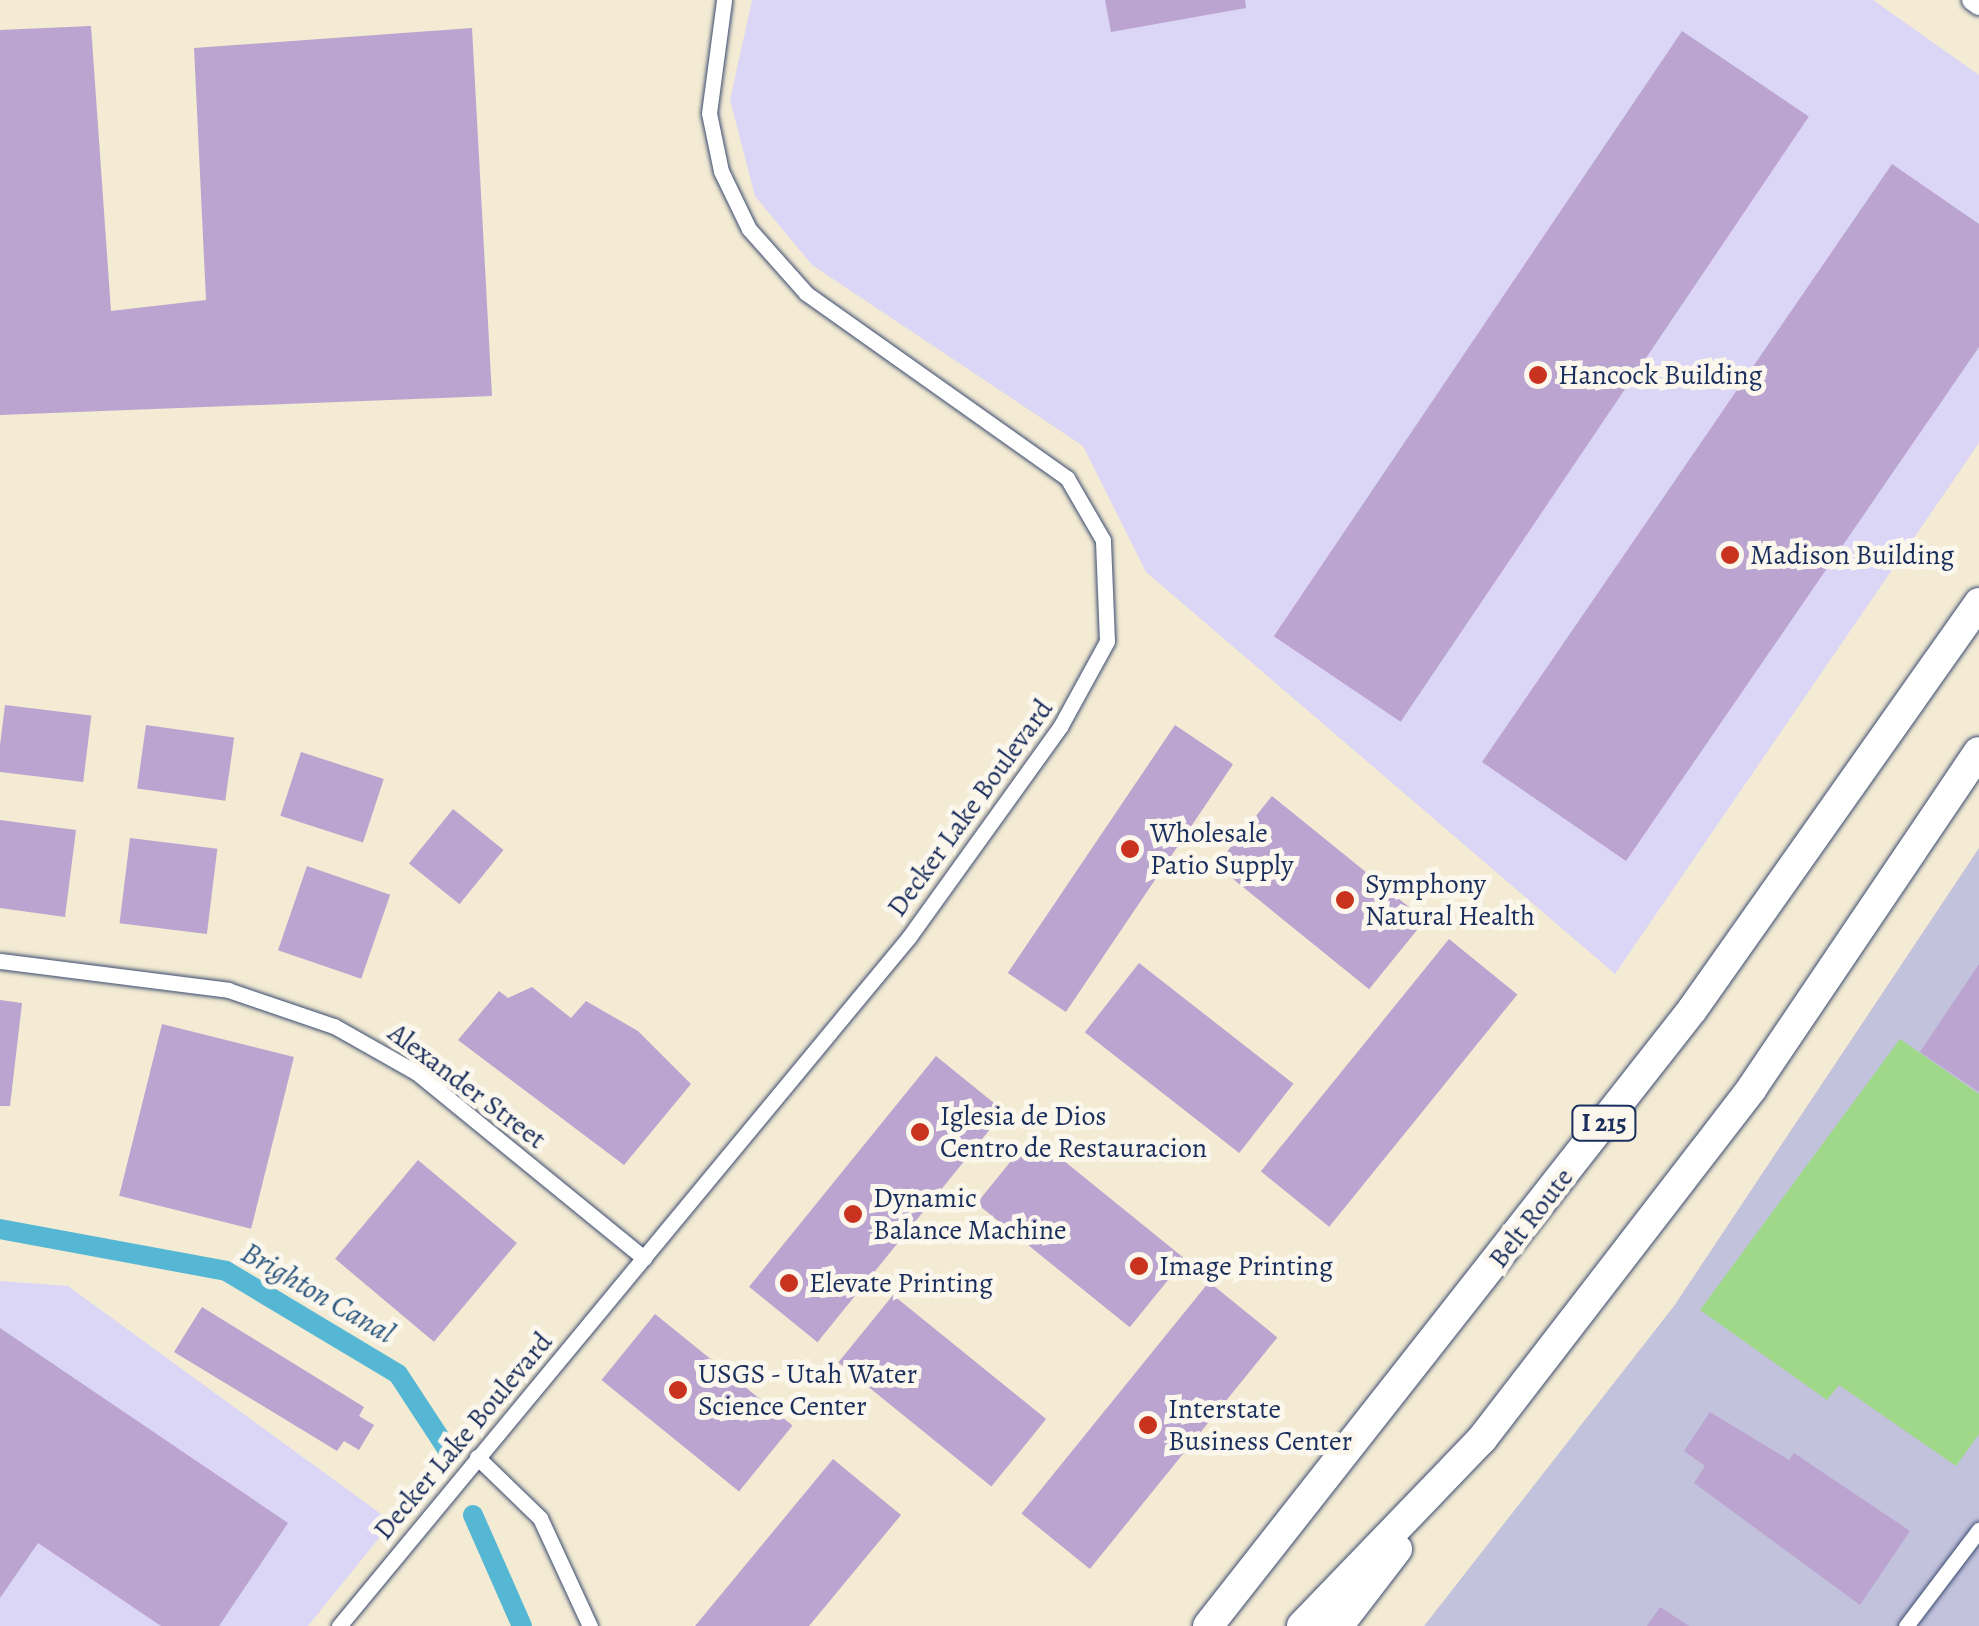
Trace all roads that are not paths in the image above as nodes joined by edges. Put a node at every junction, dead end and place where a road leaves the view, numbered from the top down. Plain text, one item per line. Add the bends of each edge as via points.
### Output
1 (724, 0) edge
2 (1972, 0) edge
3 (1979, 5) edge
4 (1979, 604) edge
5 (1979, 752) edge
6 (0, 961) edge
7 (644, 1258) junction
8 (1482, 1439) junction
9 (477, 1457) junction
10 (1979, 1530) edge
11 (339, 1626) edge
12 (590, 1626) edge
13 (1208, 1626) edge
14 (1302, 1626) edge
15 (1338, 1626) edge
16 (1906, 1626) edge

1 - 7 street, Decker Lake Boulevard via 709,113 721,171 749,230 806,293 1067,478 1103,540 1111,615 1089,682 976,849
2 - 3 street
4 - 13 highway, Belt Route / I 215 via 1692,1010
5 - 8 highway via 1752,1088
6 - 7 street, Alexander Street via 228,990 334,1026 417,1072
7 - 9 street, Decker Lake Boulevard
8 - 14 highway
8 - 15 highway
9 - 11 street, Decker Lake Boulevard
9 - 12 street via 540,1518
10 - 16 street

